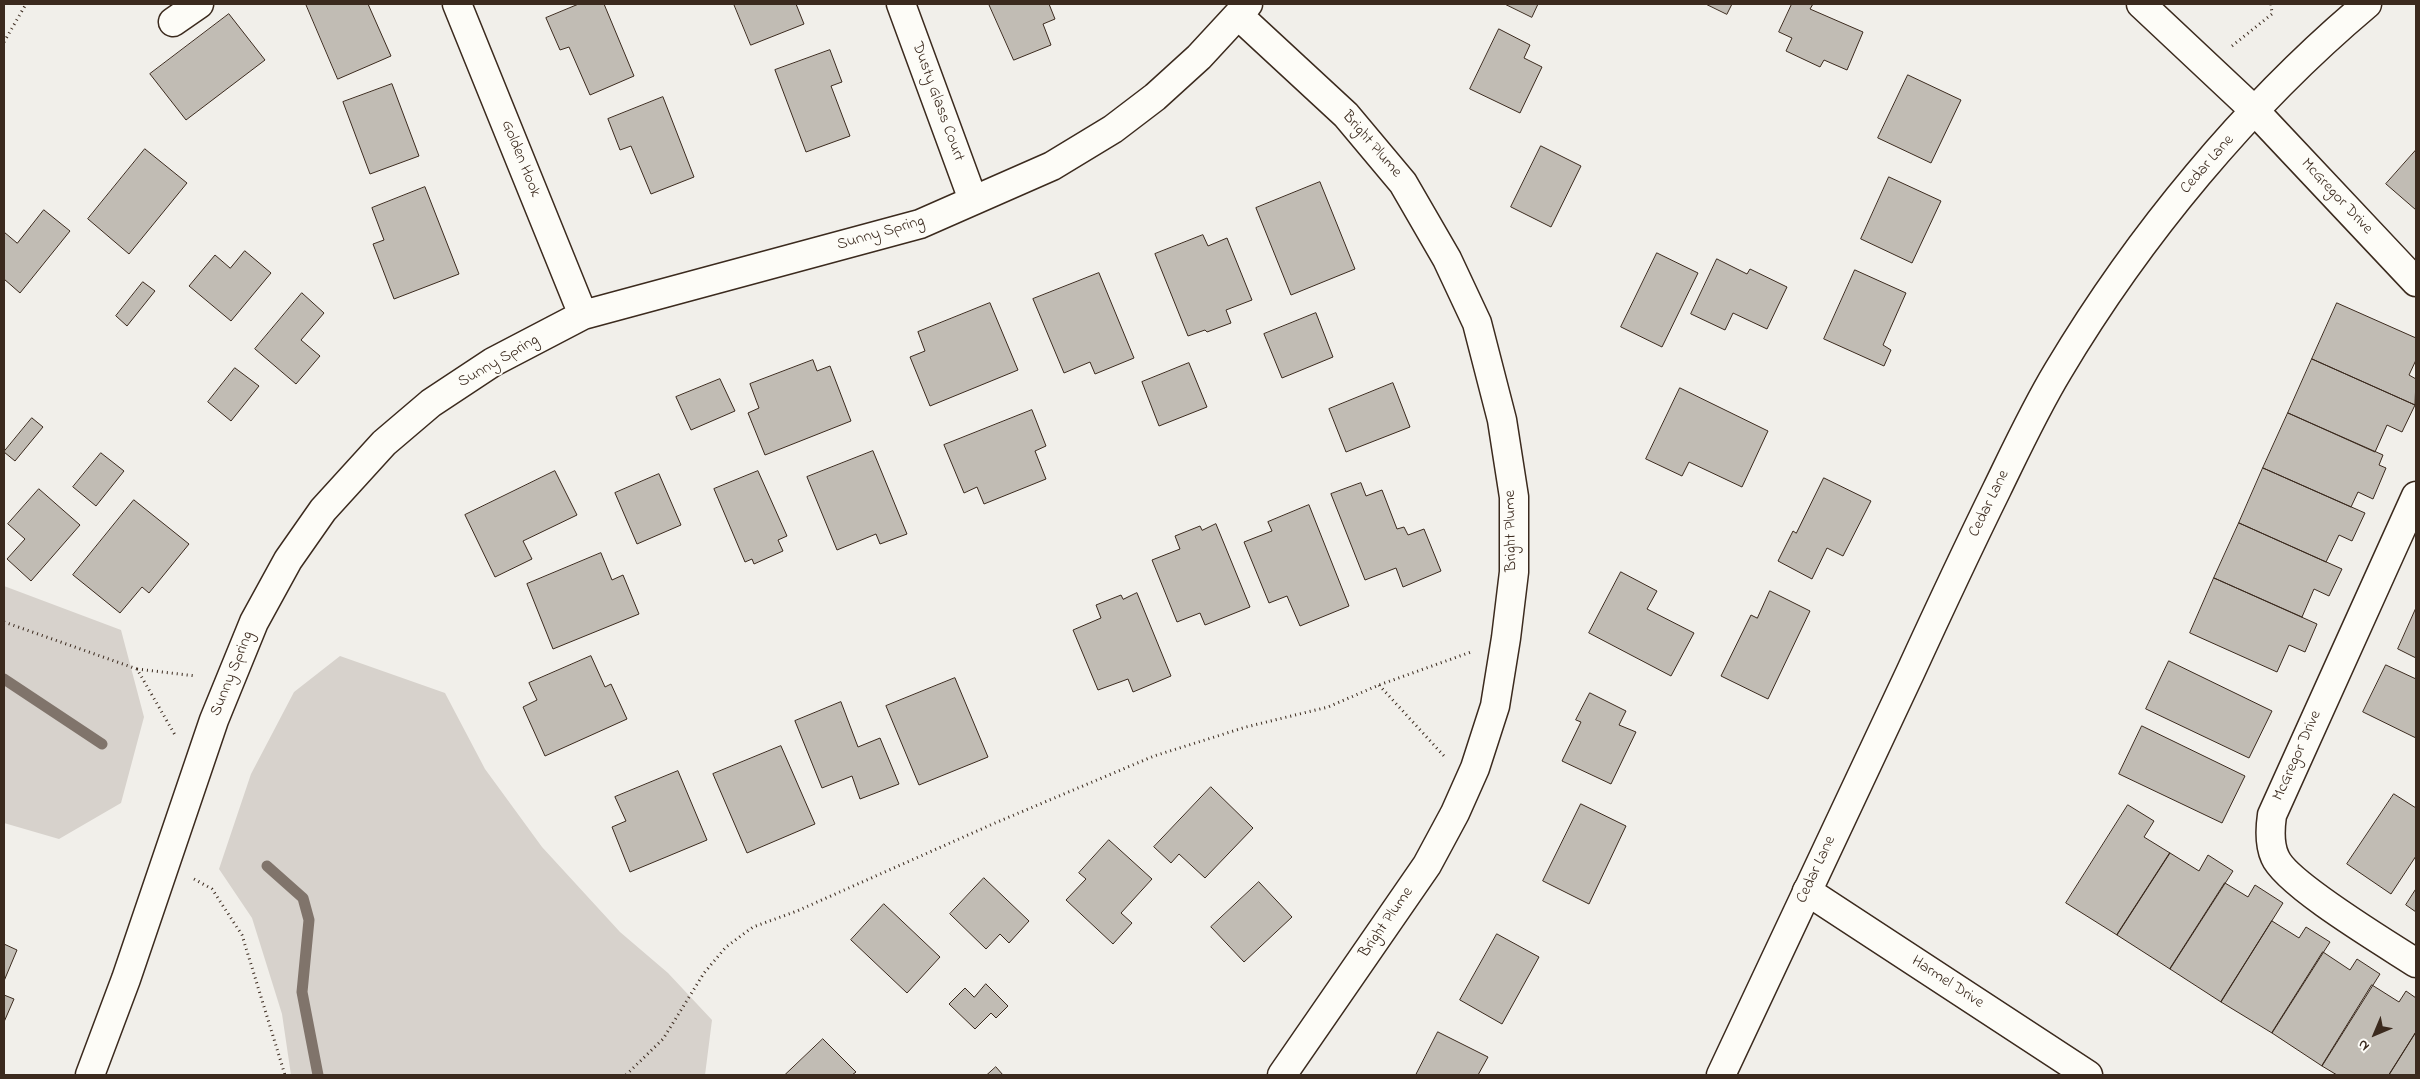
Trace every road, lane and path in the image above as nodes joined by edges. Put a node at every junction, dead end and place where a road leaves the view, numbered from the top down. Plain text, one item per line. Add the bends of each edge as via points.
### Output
1 (26, 4) edge
2 (200, 4) edge
3 (457, 4) edge
4 (901, 4) edge
5 (2141, 4) edge
6 (2271, 4) edge
7 (2367, 4) edge
8 (1243, 10) edge
9 (173, 22) dead end
10 (4, 42) edge
11 (2208, 66) junction
12 (2255, 111) junction
13 (973, 200) junction
14 (2416, 282) edge
15 (583, 315) junction
16 (2416, 496) edge
17 (4, 622) edge
18 (1506, 638) junction
19 (137, 670) junction
20 (229, 680) junction
21 (1379, 685) junction
22 (1475, 768) junction
23 (198, 769) junction
24 (165, 862) junction
25 (1807, 891) junction
26 (2416, 963) edge
27 (90, 1075) edge
28 (285, 1075) edge
29 (626, 1075) edge
30 (1282, 1075) edge
31 (1721, 1075) edge
32 (2088, 1075) edge

1 - 10 path
2 - 9 street
3 - 15 street, Golden Hook
4 - 13 street, Dusty Glass Court
5 - 11 street, McGregor Drive
6 - 11 path via 2272,14
7 - 12 street, Cedar Lane via 2319,45
8 - 13 street, Sunny Spring via 1199,57 1114,129 1052,166
8 - 18 street, Bright Plume via 1346,115 1403,183 1447,259 1477,323 1502,420 1514,497 1514,572
11 - 12 street, McGregor Drive
12 - 14 street, McGregor Drive
12 - 25 street, Cedar Lane via 2155,226 2058,371 1969,547
13 - 15 street, Sunny Spring via 920,224
15 - 20 street, Sunny Spring via 493,362 431,403 384,443 323,510 288,560 254,622
16 - 26 street, McGregor Drive via 2272,815 2270,834 2275,857 2287,874
17 - 19 path
18 - 21 path
18 - 22 street, Bright Plume via 1495,706
19 - 20 path
19 - 23 path via 167,724
20 - 23 street, Sunny Spring
21 - 22 path via 1440,755
21 - 29 path via 1328,707 1246,727 1154,756 797,911 753,927 720,954 704,973 663,1039
22 - 30 street, Bright Plume via 1427,865
23 - 24 street, Sunny Spring
24 - 27 street, Sunny Spring
24 - 28 path via 212,889 242,936
25 - 31 street, Cedar Lane
25 - 32 street, Harmel Drive

